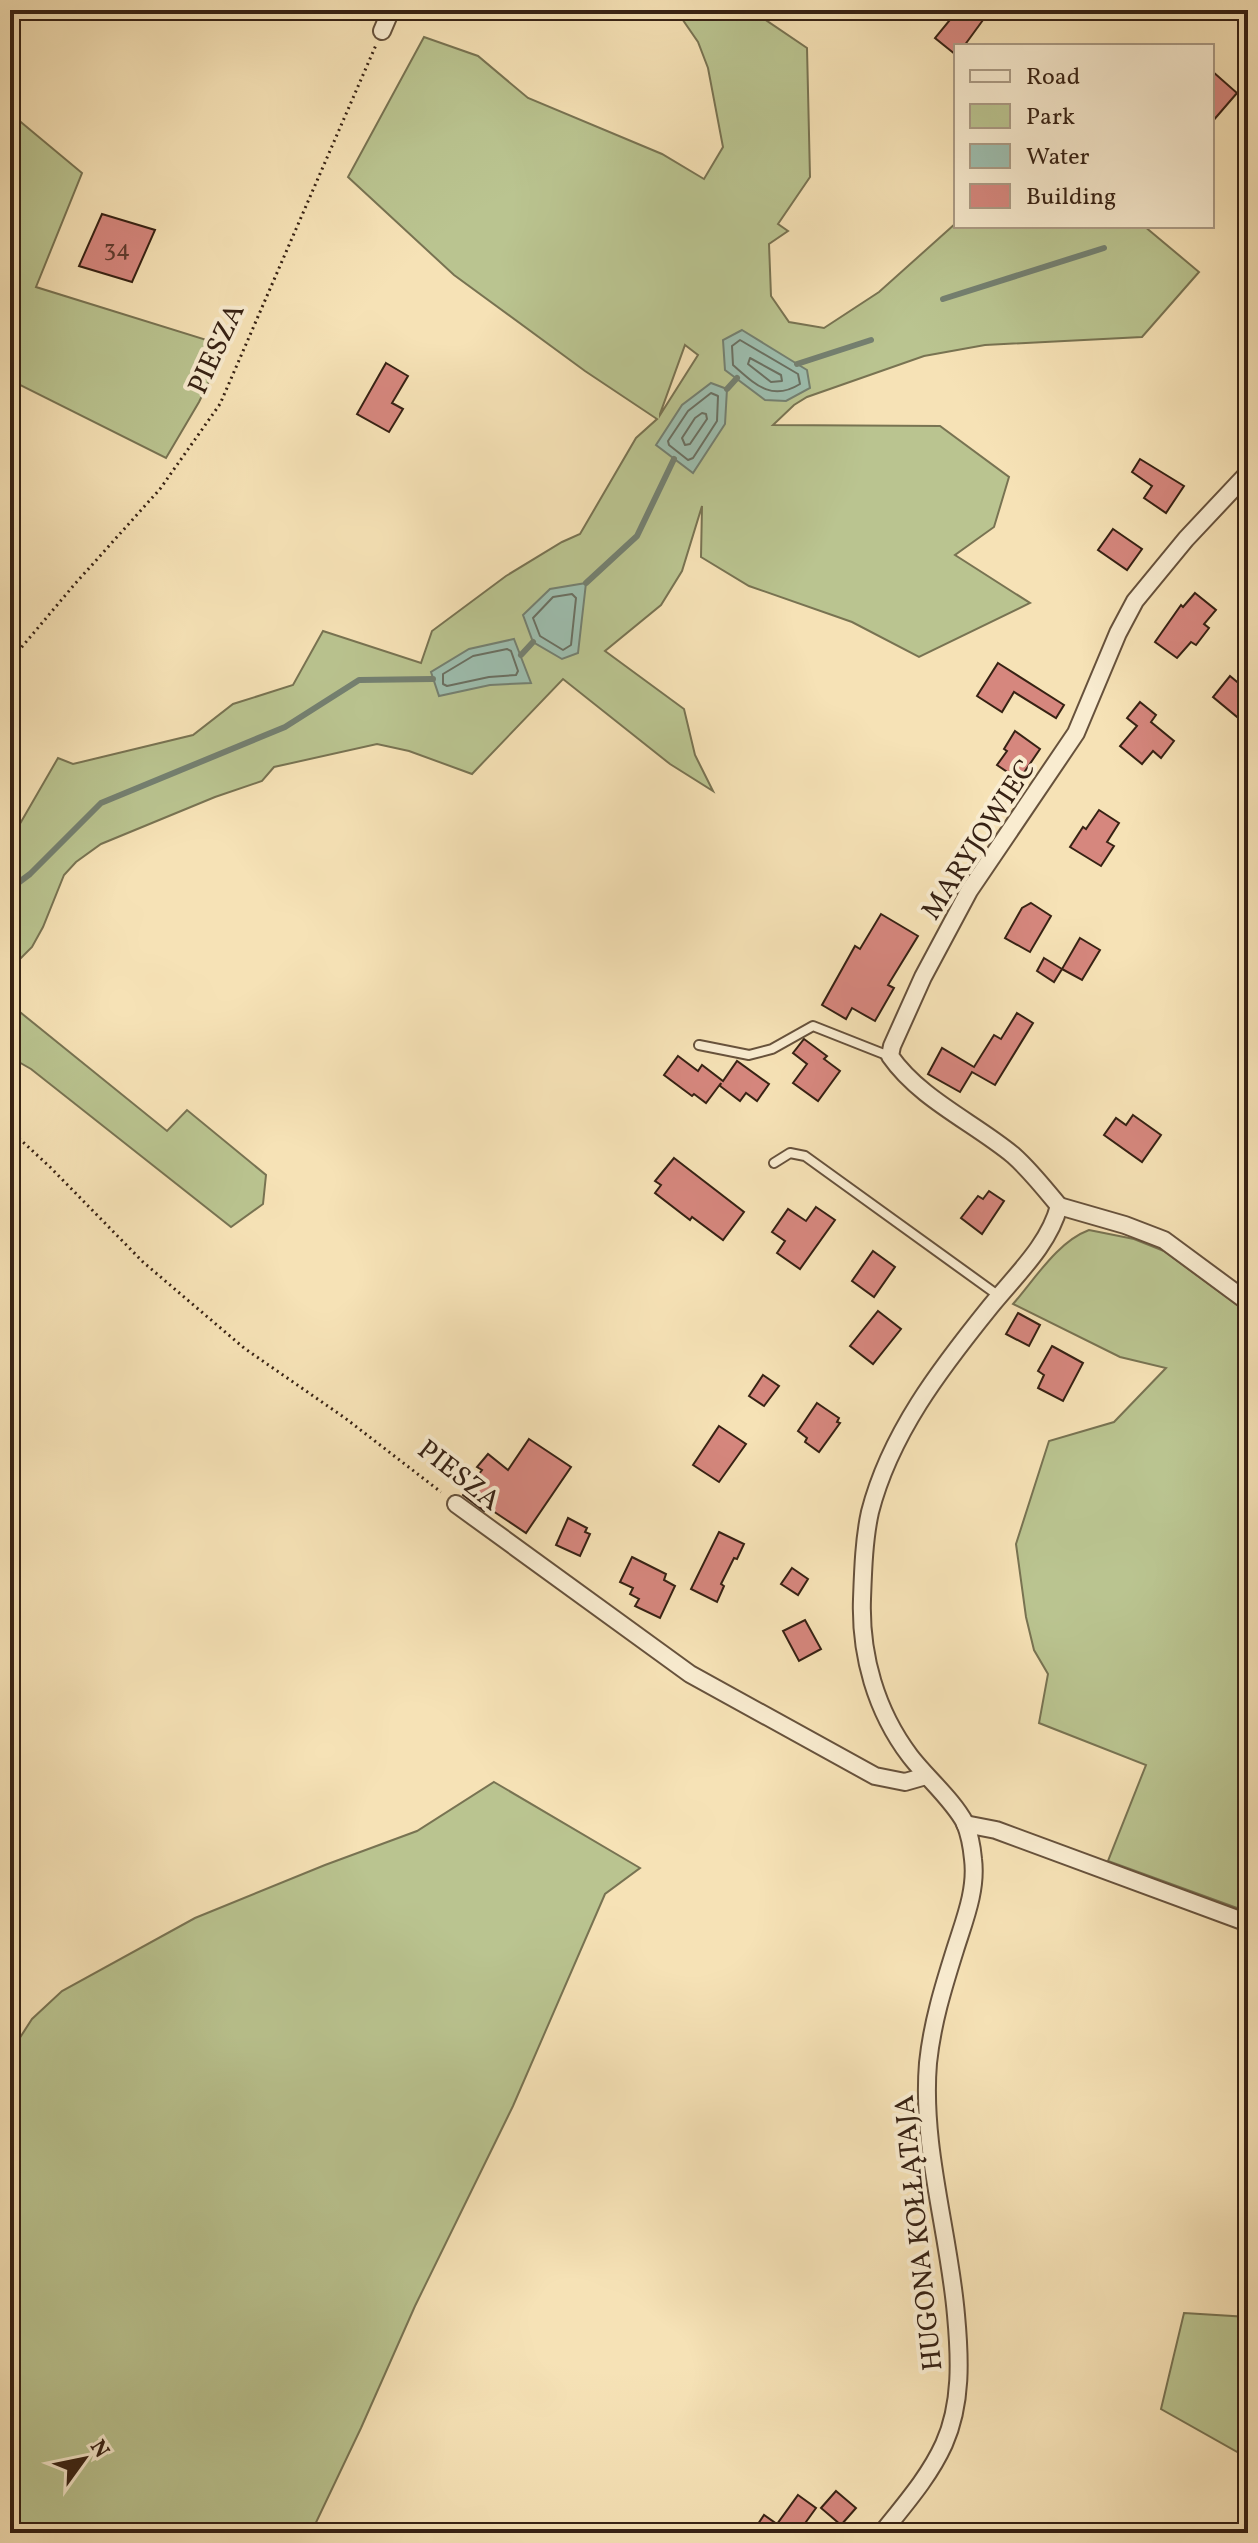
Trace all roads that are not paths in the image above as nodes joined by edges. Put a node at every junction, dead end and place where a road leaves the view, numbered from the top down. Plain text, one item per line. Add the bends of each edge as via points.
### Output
1 (391, 10) edge
2 (382, 31) road end
3 (1248, 473) edge
4 (699, 1045) dead end
5 (890, 1056) junction
6 (774, 1163) dead end
7 (1059, 1206) junction
8 (999, 1296) junction
9 (1248, 1302) edge
10 (456, 1504) road end
11 (926, 1776) junction
12 (965, 1824) junction
13 (1248, 1923) edge
14 (882, 2533) edge

1 - 2 street
3 - 5 street, MARYJOWIEC via 1135,601 1076,733 969,891 923,977
4 - 5 lane via 749,1055 772,1049 813,1026
5 - 7 street via 944,1105 1014,1156
6 - 8 lane via 790,1153 805,1156
7 - 8 street, HUGONA KOŁŁĄTAJA via 1051,1231
7 - 9 street via 1164,1240
8 - 11 street, HUGONA KOŁŁĄTAJA via 913,1410 870,1514 862,1603 865,1647 875,1693 890,1727
10 - 11 street, PIESZA via 690,1674 875,1776 905,1782
11 - 12 street, HUGONA KOŁŁĄTAJA
12 - 13 street via 996,1830
12 - 14 street, HUGONA KOŁŁĄTAJA via 973,1891 932,2030 928,2081 934,2163 952,2272 958,2385 945,2441 922,2484

